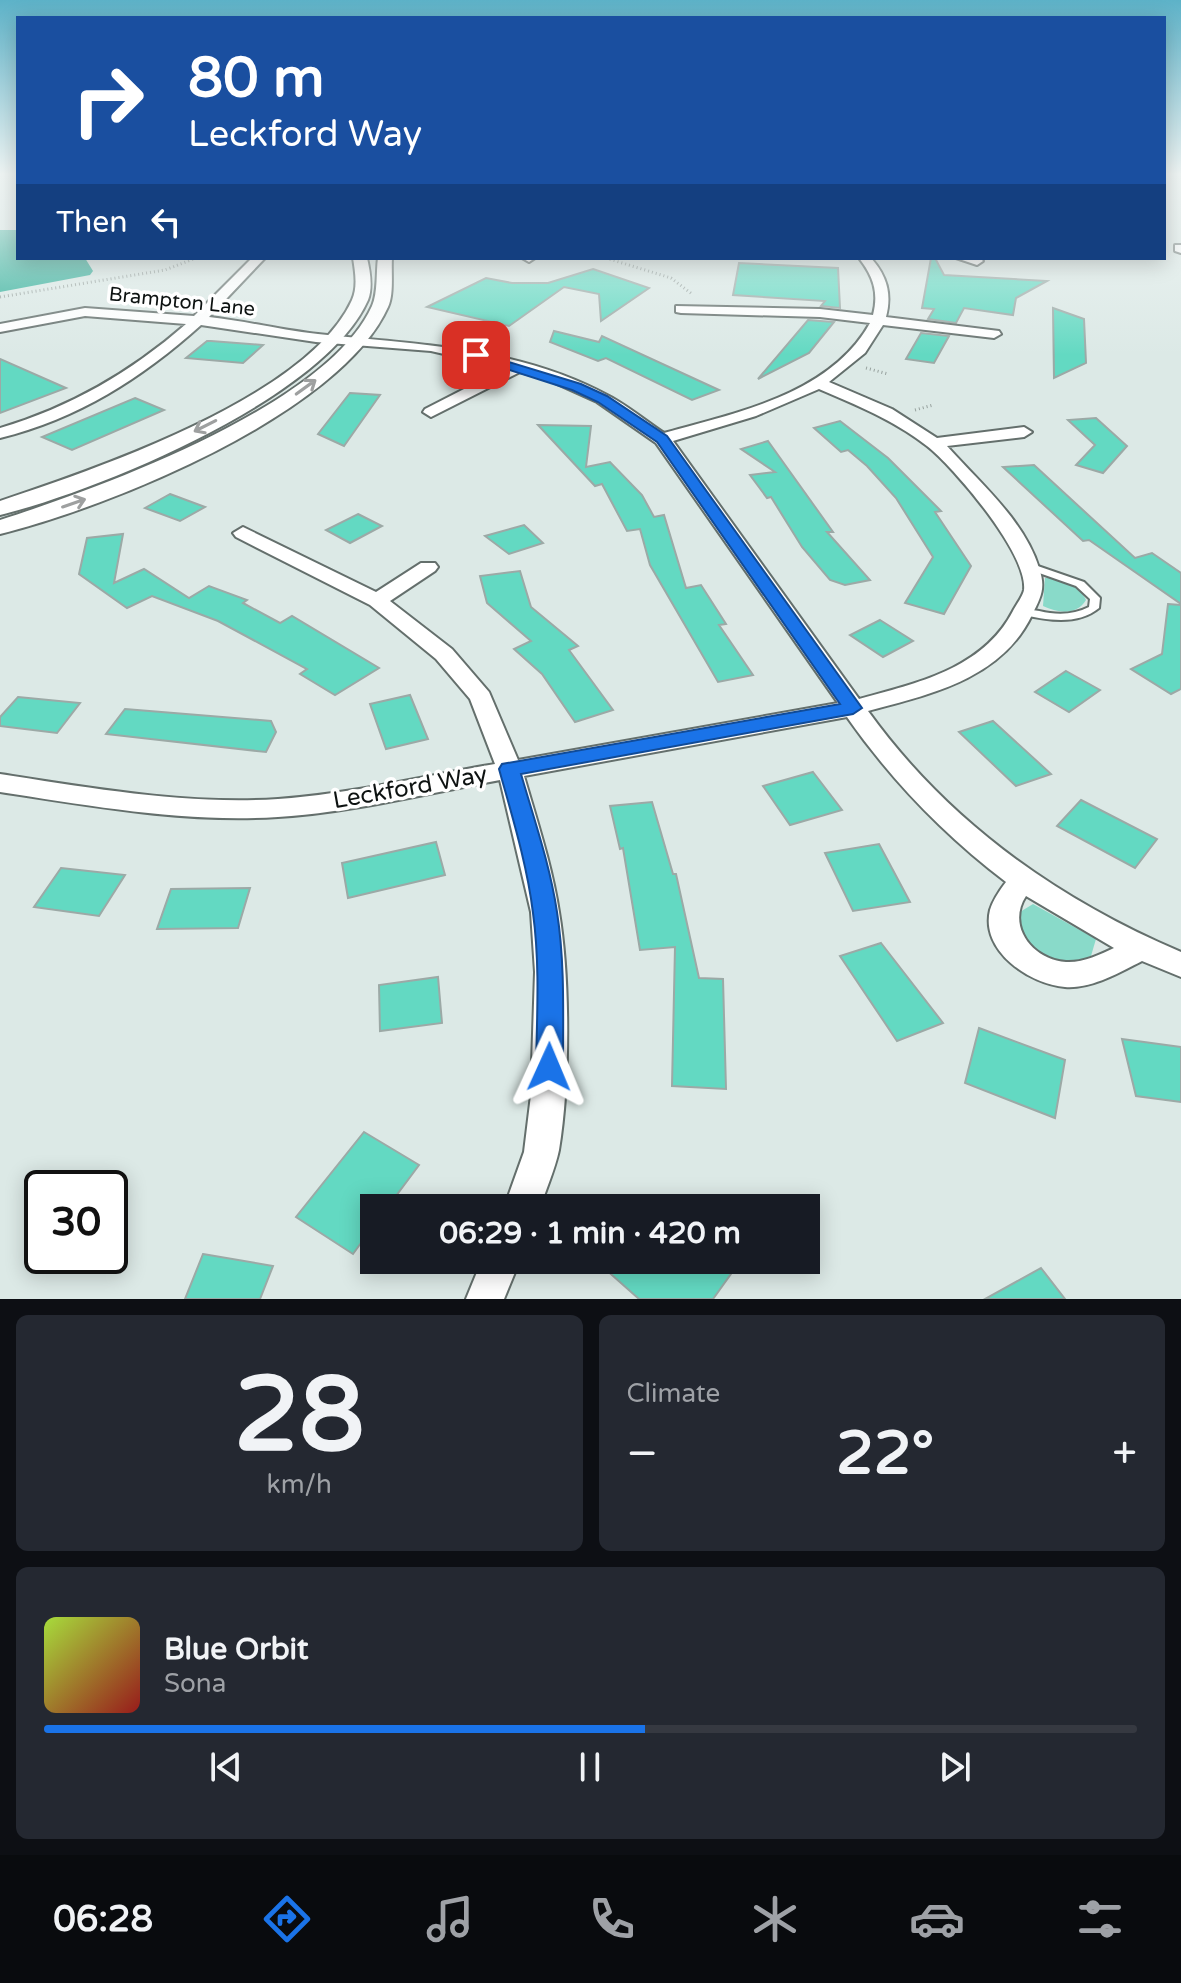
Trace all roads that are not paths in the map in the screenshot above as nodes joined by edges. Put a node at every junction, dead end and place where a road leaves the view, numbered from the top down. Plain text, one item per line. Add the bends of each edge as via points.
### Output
1 (257, 260) edge
2 (360, 260) edge
3 (385, 260) edge
4 (866, 260) edge
5 (972, 260) edge
6 (977, 261) dead end
7 (681, 309) road end
8 (200, 320) junction
9 (879, 320) junction
10 (0, 328) edge
11 (994, 334) dead end
12 (333, 339) junction
13 (361, 340) junction
14 (518, 367) junction
15 (818, 383) junction
16 (431, 412) dead end
17 (1024, 432) dead end
18 (0, 433) edge
19 (662, 439) junction
20 (934, 443) junction
21 (0, 508) edge
22 (0, 527) edge
23 (243, 533) dead end
24 (1029, 566) junction
25 (428, 567) dead end
26 (377, 601) junction
27 (1024, 612) junction
28 (853, 708) junction
29 (509, 769) junction
30 (0, 783) edge
31 (1022, 881) junction
32 (1142, 948) junction
33 (1181, 965) edge
34 (527, 1194) edge
35 (495, 1274) edge
36 (485, 1299) edge

1 - 8 street
2 - 12 street via 360,299
3 - 13 street via 386,296
4 - 9 street via 883,287
5 - 6 street
7 - 9 street via 792,311
8 - 10 street, Brampton Lane via 85,312
8 - 12 street, Brampton Lane
8 - 18 street via 126,378 68,411
9 - 11 street
9 - 15 street via 858,353
12 - 13 street, Brampton Lane
12 -> 21 street via 274,387 213,423 95,475
13 - 14 street, Brampton Lane via 454,351
22 -> 13 street via 94,496 227,437 280,405
14 - 16 street
14 - 19 street, Brampton Lane via 603,399
15 - 19 street via 765,407
15 - 20 street via 886,412
17 - 20 street
19 - 28 street
20 - 24 street via 1003,518
23 - 26 street
24 - 27 street, Leckford Way via 1034,590
24 - 27 lane via 1080,584 1095,598 1094,608 1062,618
25 - 26 street
26 - 29 street via 444,654 481,697
27 - 28 street, Leckford Way via 995,650 968,669 900,698
28 - 29 street, Leckford Way
28 - 31 street via 924,800
29 - 30 street, Leckford Way via 345,799 252,809 139,804
29 - 34 street via 545,912 550,972 548,1095 541,1152
31 - 32 street
31 - 32 street via 1004,914 1005,933 1021,956 1047,971 1077,975
32 - 33 street
35 - 36 street

